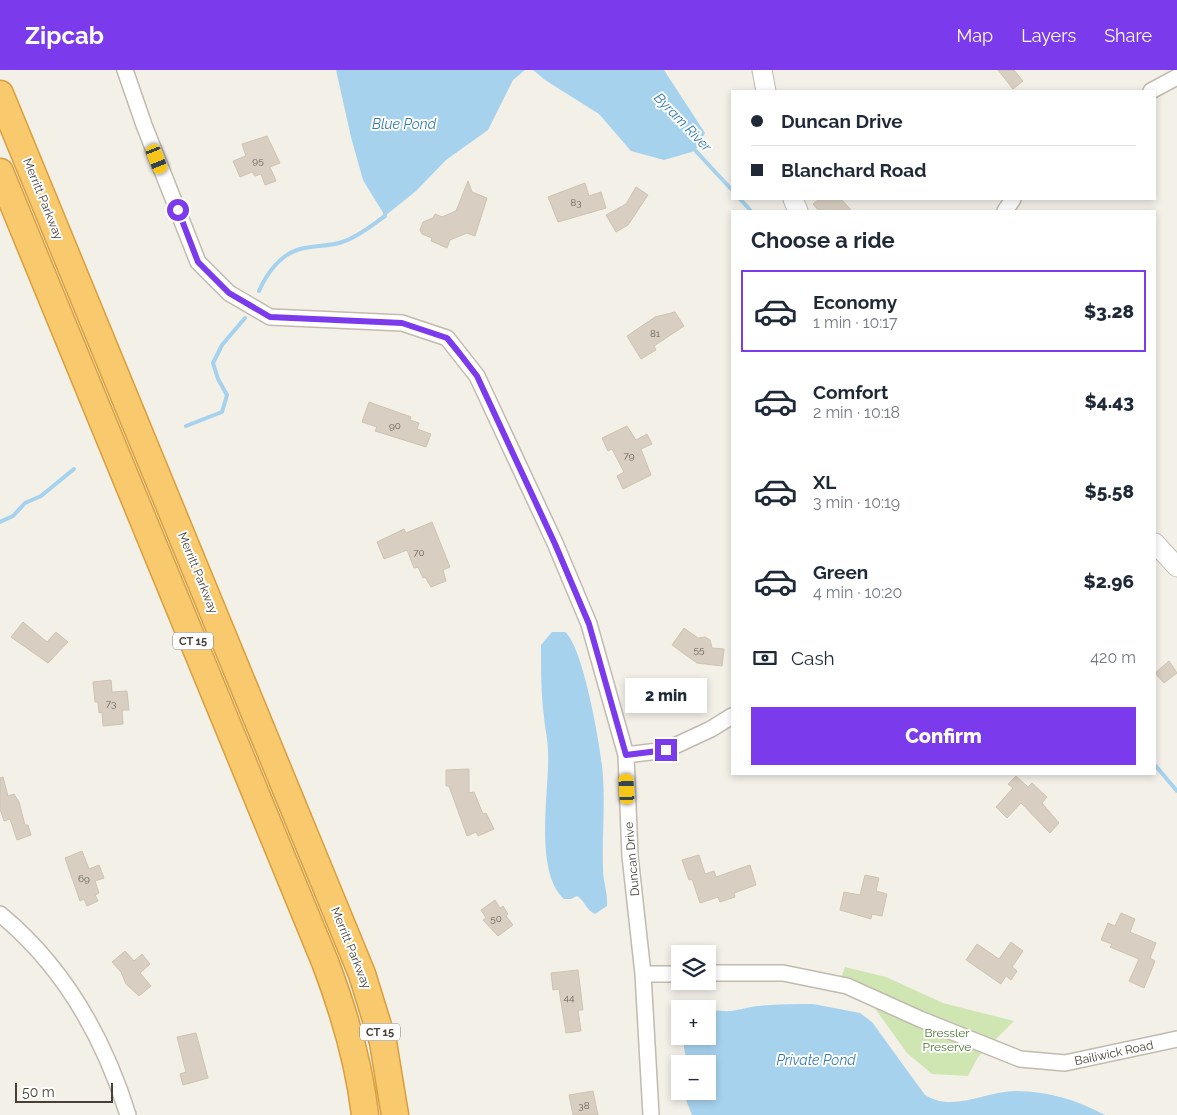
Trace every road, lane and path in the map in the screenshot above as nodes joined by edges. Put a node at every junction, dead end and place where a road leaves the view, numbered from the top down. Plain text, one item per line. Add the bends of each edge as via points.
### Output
1 (125, 70) edge
2 (762, 70) edge
3 (1177, 77) edge
4 (766, 90) edge
5 (1153, 90) edge
6 (0, 94) edge
7 (0, 172) edge
8 (1156, 544) edge
9 (1177, 567) edge
10 (731, 717) edge
11 (626, 755) junction
12 (1, 918) edge
13 (643, 974) junction
14 (671, 974) edge
15 (716, 974) edge
16 (1177, 1039) edge
17 (128, 1115) edge
18 (365, 1115) edge
19 (395, 1115) edge
20 (651, 1115) edge

1 - 11 street, Duncan Drive via 198,262 229,293 270,317 402,323 447,338 477,376 589,624
2 - 4 street
3 - 5 street
6 - 19 highway, Merritt Parkway / CT 15 via 362,974 383,1042
7 - 18 highway, CT 15 via 325,962 350,1036
8 - 9 street
10 - 11 street via 666,750
11 - 13 street, Duncan Drive via 630,856
12 - 17 street via 64,982 87,1018
13 - 14 street
13 - 20 street, Duncan Drive
15 - 16 street, Bailiwick Road via 784,973 847,986 1020,1059 1065,1063

